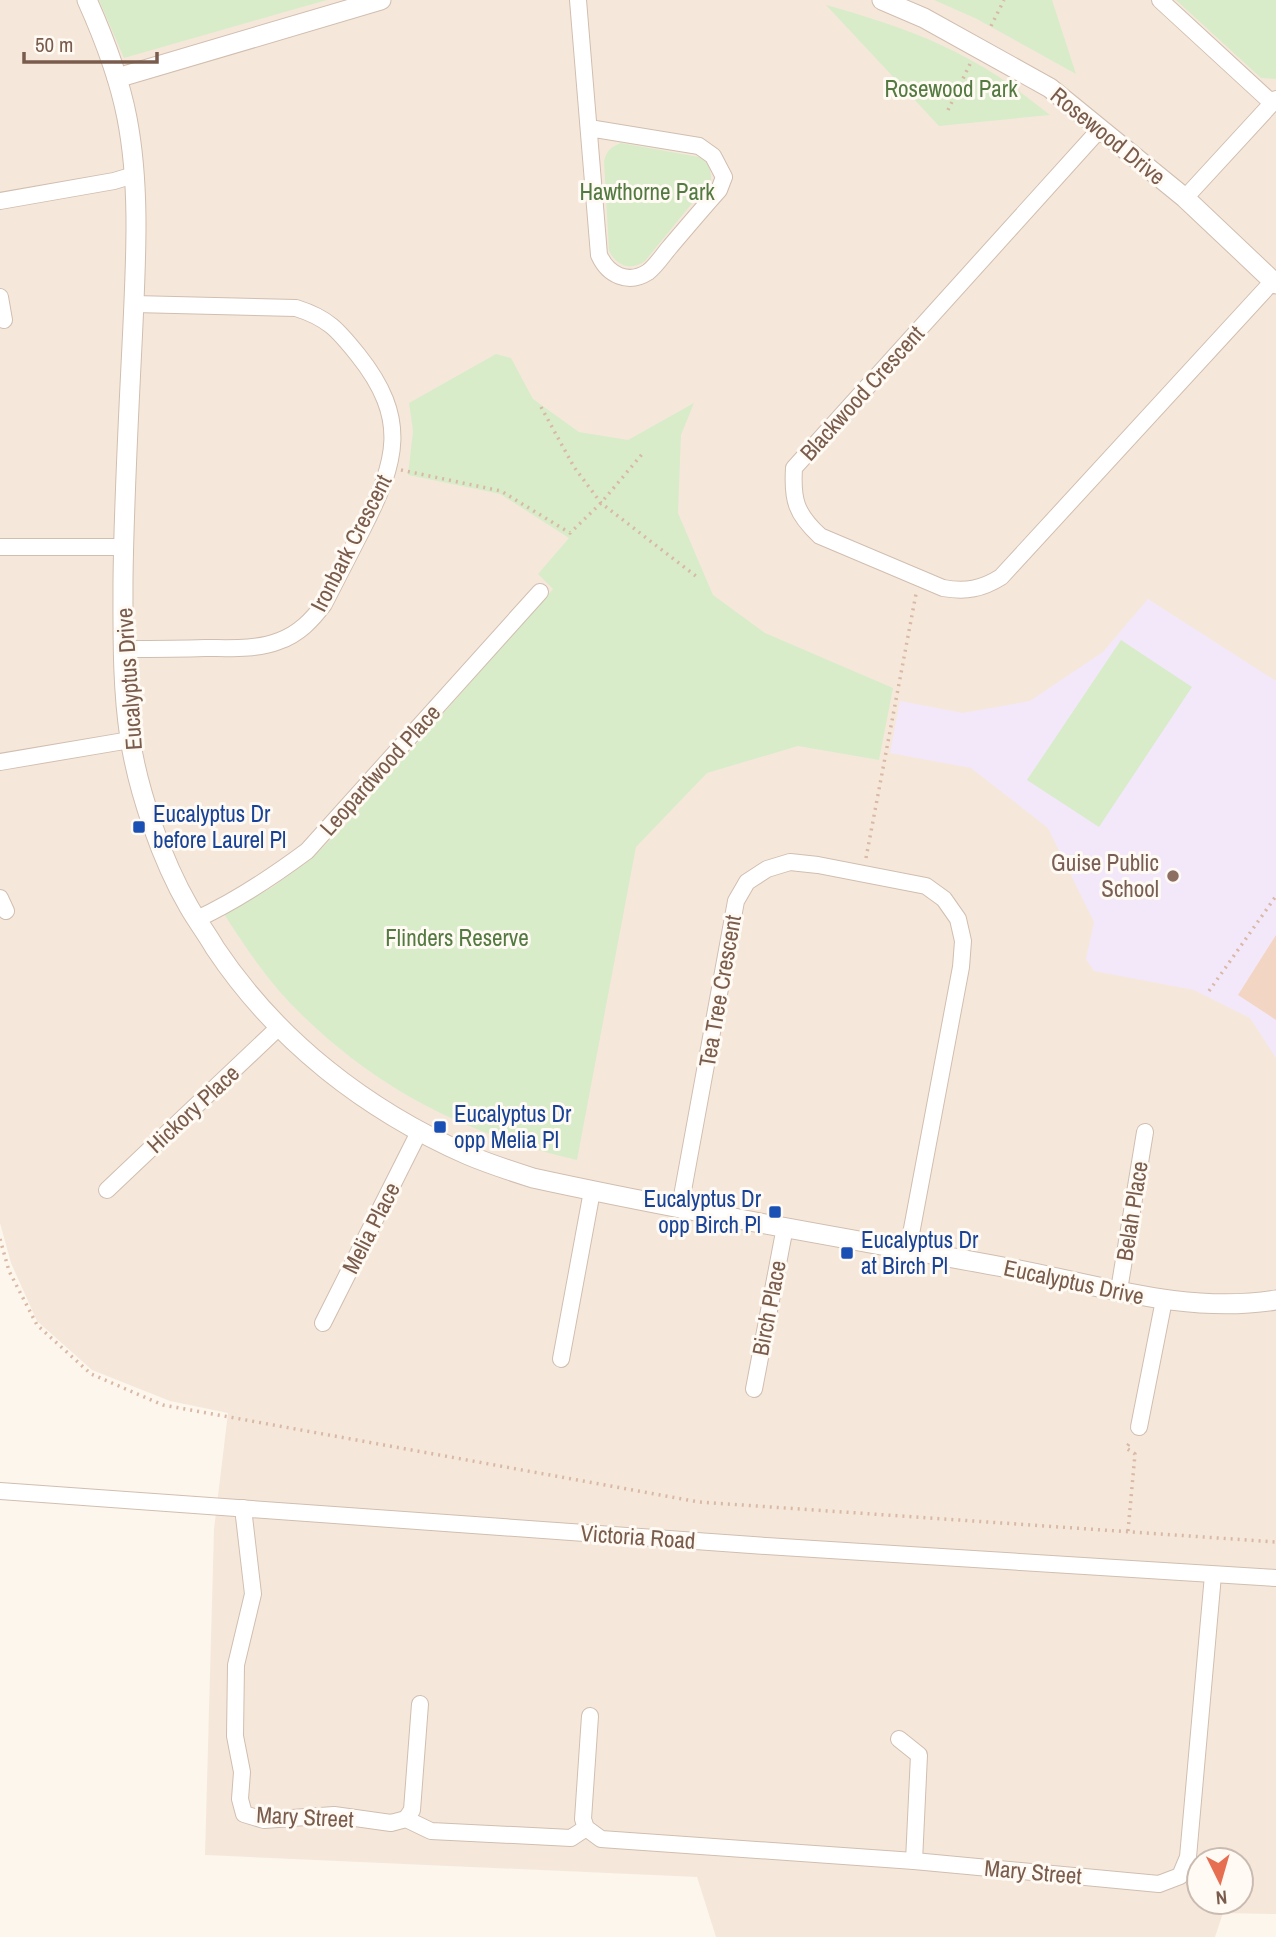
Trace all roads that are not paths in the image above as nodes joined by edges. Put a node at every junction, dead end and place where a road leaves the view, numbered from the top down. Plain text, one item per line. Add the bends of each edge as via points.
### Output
1 (87, 0) edge
2 (381, 0) edge
3 (578, 0) edge
4 (882, 0) edge
5 (1160, 0) edge
6 (117, 78) junction
7 (1274, 101) edge
8 (589, 128) junction
9 (1100, 129) junction
10 (134, 175) junction
11 (1185, 198) junction
12 (0, 201) edge
13 (1275, 283) edge
14 (0, 297) edge
15 (134, 304) junction
16 (4, 320) dead end
17 (0, 547) edge
18 (123, 547) junction
19 (540, 592) dead end
20 (124, 649) junction
21 (130, 740) junction
22 (0, 762) edge
23 (197, 919) junction
24 (278, 1028) junction
25 (419, 1132) junction
26 (1145, 1132) dead end
27 (107, 1190) dead end
28 (592, 1191) junction
29 (680, 1207) junction
30 (785, 1227) junction
31 (908, 1250) junction
32 (1119, 1290) junction
33 (1164, 1300) junction
34 (1276, 1300) edge
35 (323, 1323) dead end
36 (561, 1359) dead end
37 (754, 1389) dead end
38 (1139, 1427) road end
39 (0, 1491) edge
40 (243, 1508) junction
41 (1213, 1575) junction
42 (1276, 1578) edge
43 (420, 1704) dead end
44 (590, 1716) dead end
45 (899, 1739) dead end
46 (405, 1819) junction
47 (584, 1824) junction
48 (914, 1861) junction

1 - 6 street, Eucalyptus Drive
2 - 6 street
3 - 8 street
4 - 9 street, Rosewood Drive via 924,18 1049,88
5 - 7 street
6 - 10 street, Eucalyptus Drive
7 - 11 street
8 - 8 street via 599,256 619,277 639,276 719,190 724,177 713,156 699,146
9 - 11 street, Rosewood Drive
9 - 13 street, Blackwood Crescent via 794,468 796,506 820,536 943,588 963,591 987,586 1002,577
10 - 12 street
10 - 15 street, Eucalyptus Drive
11 - 13 street, Rosewood Drive
14 - 16 street
15 - 18 street, Eucalyptus Drive
15 - 20 street, Ironbark Crescent via 296,308 318,314 367,366 388,407 393,436 389,470 378,497 324,604 296,633 243,648
17 - 18 street
18 - 20 street, Eucalyptus Drive
19 - 23 street, Leopardwood Place via 307,851
20 - 21 street, Eucalyptus Drive
21 - 22 street
21 - 23 street, Eucalyptus Drive via 162,847
23 - 24 street, Eucalyptus Drive via 239,983
24 - 25 street, Eucalyptus Drive via 373,1105
24 - 27 street, Hickory Place
25 - 28 street, Eucalyptus Drive via 471,1157
25 - 35 street, Melia Place
26 - 32 street, Belah Place
28 - 29 street, Eucalyptus Drive
28 - 36 street
29 - 30 street, Eucalyptus Drive
29 - 31 street, Tea Tree Crescent via 736,901 747,882 767,869 790,862 818,864 926,886 958,919 963,941 961,967
30 - 31 street, Eucalyptus Drive
30 - 37 street, Birch Place
31 - 32 street, Eucalyptus Drive
32 - 33 street, Eucalyptus Drive
33 - 34 street, Eucalyptus Drive via 1216,1305
33 - 38 street
39 - 40 street, Victoria Road
40 - 41 street, Victoria Road
40 - 46 street, Mary Street via 253,1594 236,1665 235,1736 244,1814 264,1820 334,1815 391,1823
41 - 42 street, Victoria Road
41 - 48 street, Mary Street via 1188,1857 1180,1876 1159,1884
43 - 46 street via 412,1810
44 - 47 street
45 - 48 street via 919,1755
46 - 47 street, Mary Street via 431,1831 571,1838
47 - 48 street, Mary Street via 601,1839

